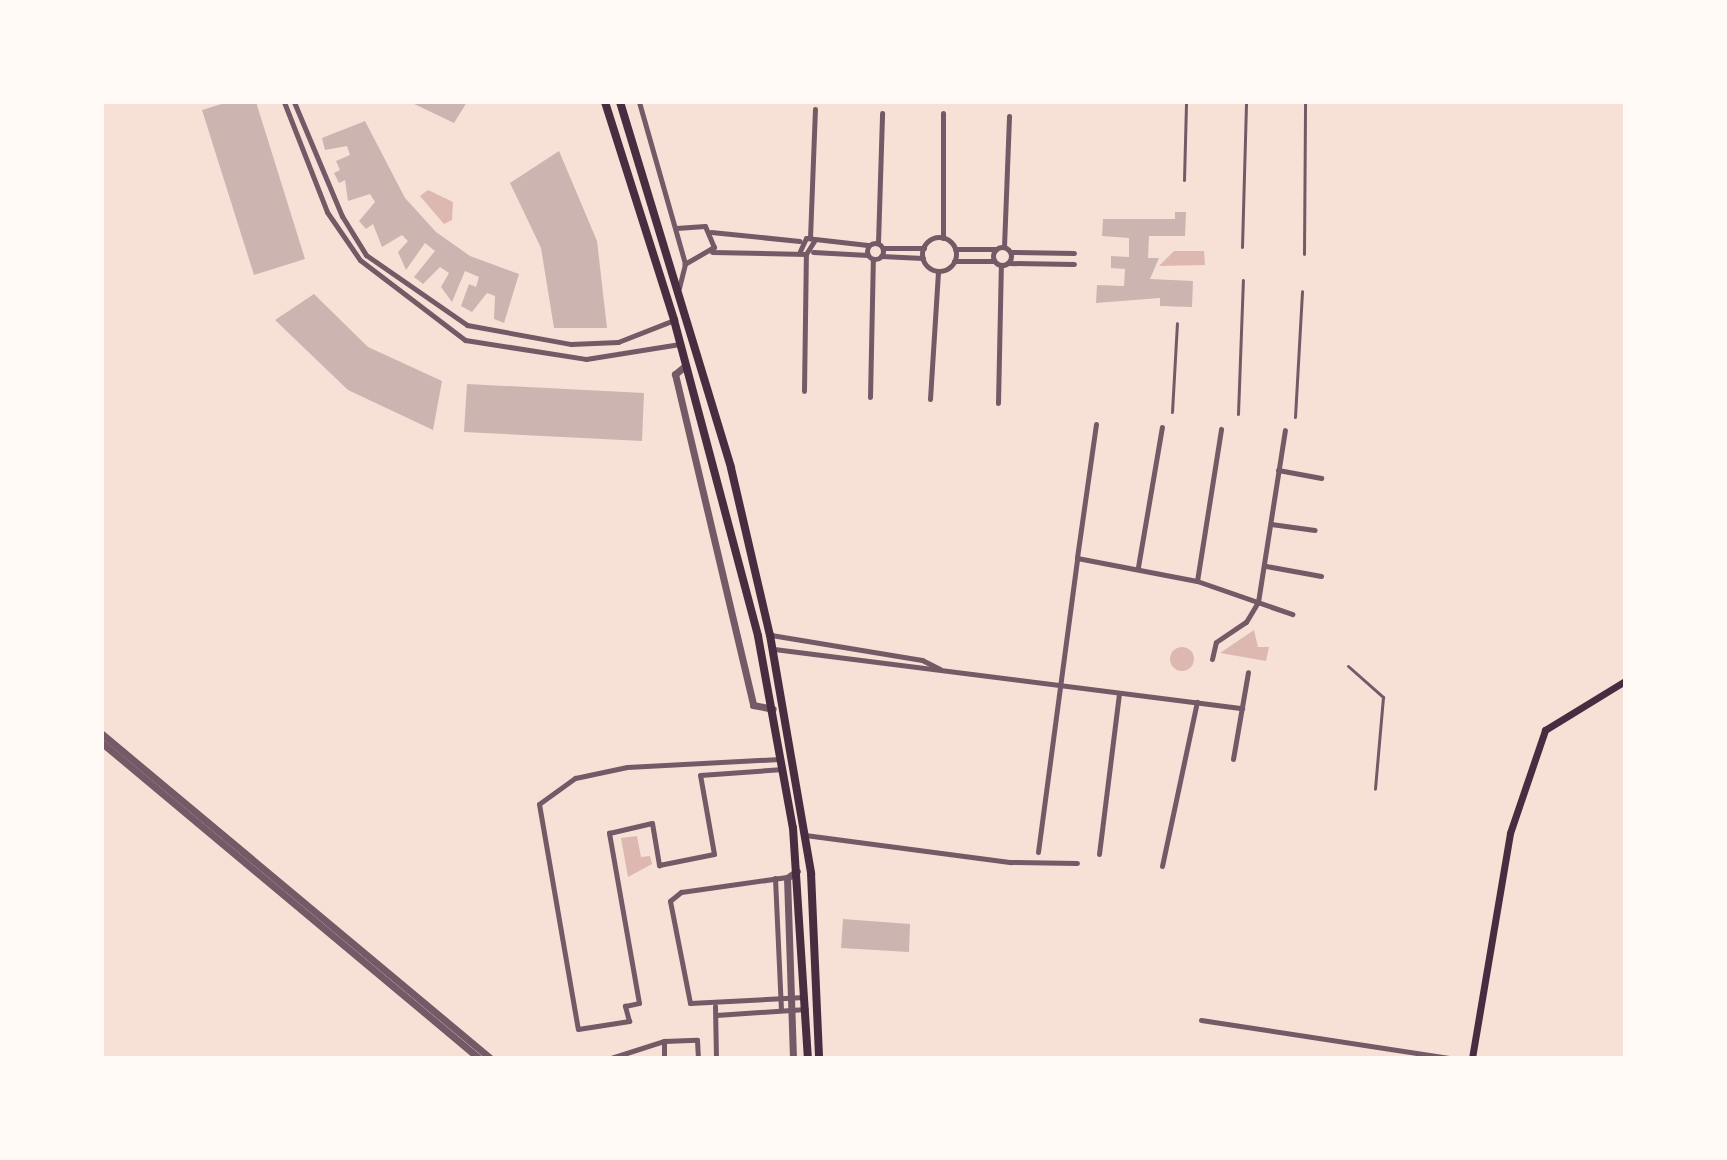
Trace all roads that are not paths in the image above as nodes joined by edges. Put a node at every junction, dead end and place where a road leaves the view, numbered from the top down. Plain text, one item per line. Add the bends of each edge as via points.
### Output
1 (284, 102) edge
2 (294, 102) edge
3 (605, 102) edge
4 (620, 102) edge
5 (639, 102) edge
6 (1186, 102) edge
7 (1246, 102) edge
8 (1305, 102) edge
9 (815, 109) dead end
10 (882, 113) dead end
11 (943, 113) dead end
12 (1009, 116) dead end
13 (1184, 180) dead end
14 (676, 228) junction
15 (710, 231) junction
16 (943, 238) junction
17 (812, 240) junction
18 (800, 241) junction
19 (868, 245) junction
20 (880, 245) junction
21 (1004, 247) junction
22 (1242, 247) dead end
23 (924, 248) junction
24 (955, 249) junction
25 (996, 249) junction
26 (712, 252) junction
27 (806, 252) junction
28 (1011, 252) junction
29 (1074, 253) dead end
30 (1304, 254) dead end
31 (881, 256) junction
32 (870, 257) junction
33 (923, 258) junction
34 (954, 261) junction
35 (994, 261) junction
36 (685, 264) junction
37 (1005, 264) junction
38 (1074, 264) dead end
39 (938, 271) junction
40 (1243, 280) dead end
41 (679, 288) junction
42 (1302, 291) dead end
43 (674, 320) junction
44 (1177, 323) dead end
45 (680, 344) junction
46 (685, 366) junction
47 (804, 391) dead end
48 (870, 397) dead end
49 (930, 399) dead end
50 (998, 403) dead end
51 (1172, 412) dead end
52 (1238, 414) dead end
53 (1295, 417) dead end
54 (1096, 424) dead end
55 (1162, 427) dead end
56 (1221, 429) dead end
57 (1285, 430) dead end
58 (1278, 470) junction
59 (1321, 478) dead end
60 (742, 516) junction
61 (730, 519) junction
62 (1271, 524) junction
63 (1315, 530) dead end
64 (1077, 558) junction
65 (1266, 566) junction
66 (1138, 567) junction
67 (1321, 576) dead end
68 (1197, 581) junction
69 (1258, 602) junction
70 (1292, 614) dead end
71 (770, 635) junction
72 (773, 649) junction
73 (1212, 659) dead end
74 (1348, 666) dead end
75 (941, 670) junction
76 (1248, 672) dead end
77 (1623, 684) edge
78 (1059, 686) junction
79 (1119, 693) junction
80 (1197, 702) junction
81 (1242, 708) junction
82 (773, 709) junction
83 (102, 734) edge
84 (102, 743) edge
85 (1233, 759) dead end
86 (782, 764) junction
87 (1375, 789) dead end
88 (805, 835) junction
89 (1038, 852) dead end
90 (1099, 854) dead end
91 (1077, 863) dead end
92 (1162, 866) dead end
93 (797, 871) junction
94 (787, 877) junction
95 (775, 878) junction
96 (807, 997) junction
97 (793, 998) junction
98 (780, 999) junction
99 (715, 1006) junction
100 (793, 1008) junction
101 (781, 1009) junction
102 (807, 1009) junction
103 (716, 1015) junction
104 (1201, 1020) dead end
105 (664, 1041) junction
106 (479, 1058) edge
107 (490, 1058) edge
108 (611, 1058) edge
109 (664, 1058) edge
110 (698, 1058) edge
111 (716, 1058) edge
112 (793, 1058) edge
113 (808, 1058) edge
114 (819, 1058) edge
115 (1449, 1058) edge
116 (1472, 1058) edge

1 - 45 street via 327,212 360,260 465,340 586,359
2 - 43 street via 342,216 366,255 467,325 571,344 618,342
3 - 43 main road
4 - 41 main road
5 - 14 street
6 - 13 lane
7 - 22 lane
8 - 30 lane
9 - 17 street
10 - 20 street
11 - 16 street
12 - 21 street
14 - 15 street via 698,223
14 - 36 street
15 - 18 street
15 - 26 street
16 - 23 street
16 - 24 street
17 - 18 street
17 - 19 street
17 - 27 street
18 - 27 street
19 - 20 street
19 - 32 street
20 - 23 street
20 - 31 street
21 - 25 street
21 - 28 street
23 - 33 street
24 - 25 street
24 - 34 street
25 - 35 street
26 - 27 street
26 - 36 street
27 - 32 street
27 - 47 street
28 - 29 street
28 - 37 street
31 - 32 street
31 - 33 street
32 - 48 street
33 - 39 street
34 - 35 street
34 - 39 street
35 - 37 street
36 - 41 street
37 - 38 street
37 - 50 street
39 - 49 street
40 - 52 lane
41 - 60 main road
42 - 53 lane
43 - 45 main road
44 - 51 lane
45 - 46 main road
46 - 61 main road
46 - 82 street via 675,374 753,705
54 - 64 street
55 - 66 street
56 - 68 street
57 - 58 street
58 - 59 street
58 - 62 street
60 - 61 main road
60 - 71 main road
61 - 82 main road
62 - 63 street
62 - 65 street
64 - 66 street
64 - 78 street
65 - 67 street
65 - 69 street
66 - 68 street
68 - 69 street
69 - 70 street
69 - 73 street via 1246,622 1216,642
71 - 72 main road
71 - 75 street via 922,660
72 - 75 street
72 - 88 main road
74 - 87 lane via 1383,697
75 - 78 street
76 - 81 street
77 - 116 main road via 1545,730 1510,833
78 - 79 street
78 - 89 street
79 - 80 street
79 - 90 street
80 - 81 street
80 - 92 street
81 - 85 street
82 - 86 main road
83 - 107 street
84 - 106 street
86 - 86 street via 627,767 575,778 539,804 578,1029 629,1021 625,1006 639,1003 609,833 652,823 659,865 714,854 700,775
86 - 93 main road
88 - 91 street via 1011,862
88 - 114 main road
93 - 94 street
93 - 96 main road
94 - 95 street
94 - 97 street
95 - 98 street
95 - 99 street via 672,897 684,994 695,1006
96 - 97 street
96 - 102 main road
97 - 98 street
97 - 100 street
98 - 99 street
98 - 101 street
99 - 103 street
100 - 101 street
100 - 102 street
100 - 112 street
101 - 103 street
102 - 113 main road
103 - 111 street
104 - 115 street
105 - 108 street
105 - 109 street
105 - 110 street via 697,1040

